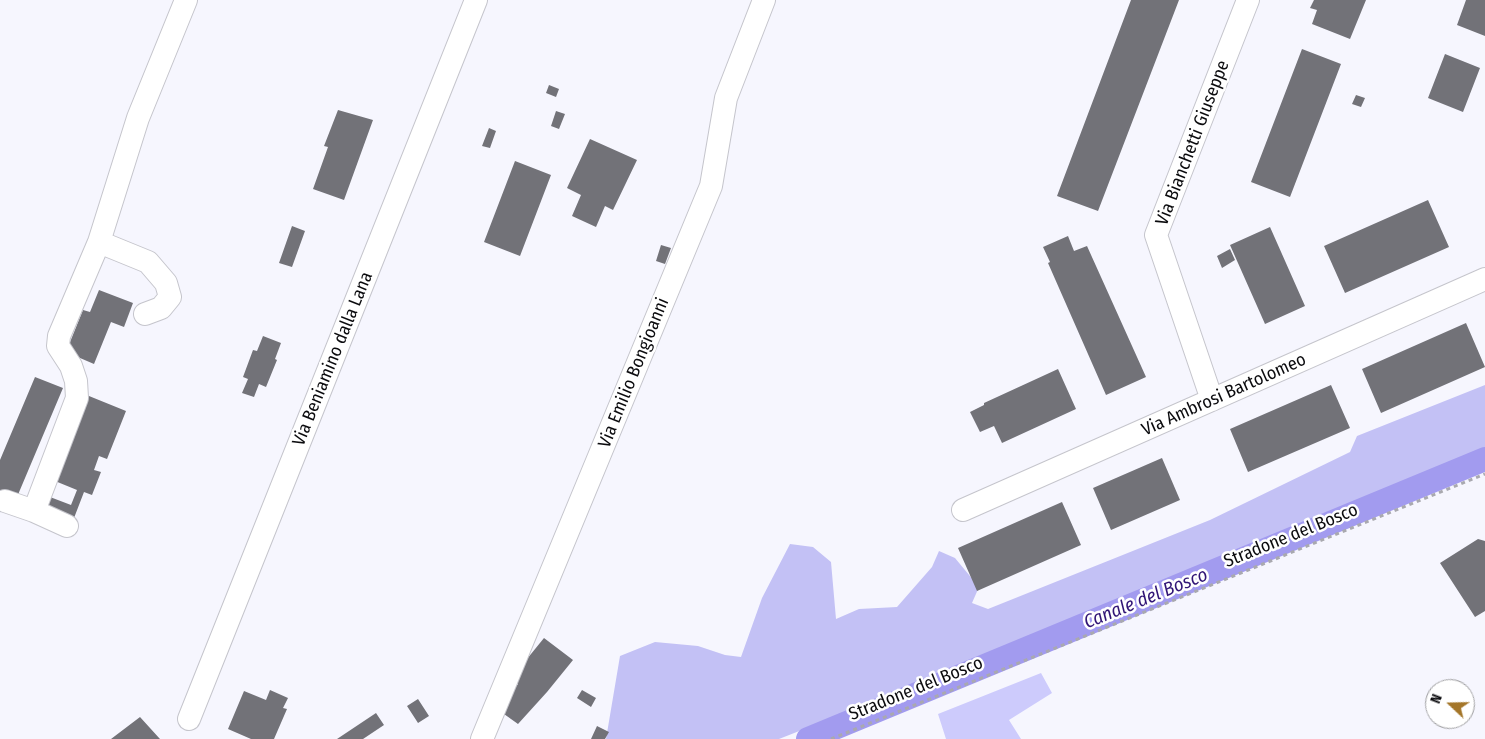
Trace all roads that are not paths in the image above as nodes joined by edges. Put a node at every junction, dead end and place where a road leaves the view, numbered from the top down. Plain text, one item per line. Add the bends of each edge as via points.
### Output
1 (186, 0) edge
2 (476, 0) edge
3 (764, 0) edge
4 (1248, 0) edge
5 (99, 242) junction
6 (1485, 279) edge
7 (144, 314) dead end
8 (1212, 400) junction
9 (5, 501) dead end
10 (962, 510) dead end
11 (34, 511) junction
12 (67, 526) dead end
13 (189, 719) dead end
14 (482, 739) edge

1 - 5 street via 138,118
2 - 13 street, Via Beniamino dalla Lana
3 - 14 street, Via Emilio Bongioanni via 726,98 711,186
4 - 8 street, Via Bianchetti Giuseppe via 1156,235
5 - 7 street via 148,262 166,283 170,297 161,308
5 - 11 street via 59,336 58,346 71,366 78,398
6 - 8 street, Via Ambrosi Bartolomeo
8 - 10 street, Via Ambrosi Bartolomeo
9 - 11 street
11 - 12 street

